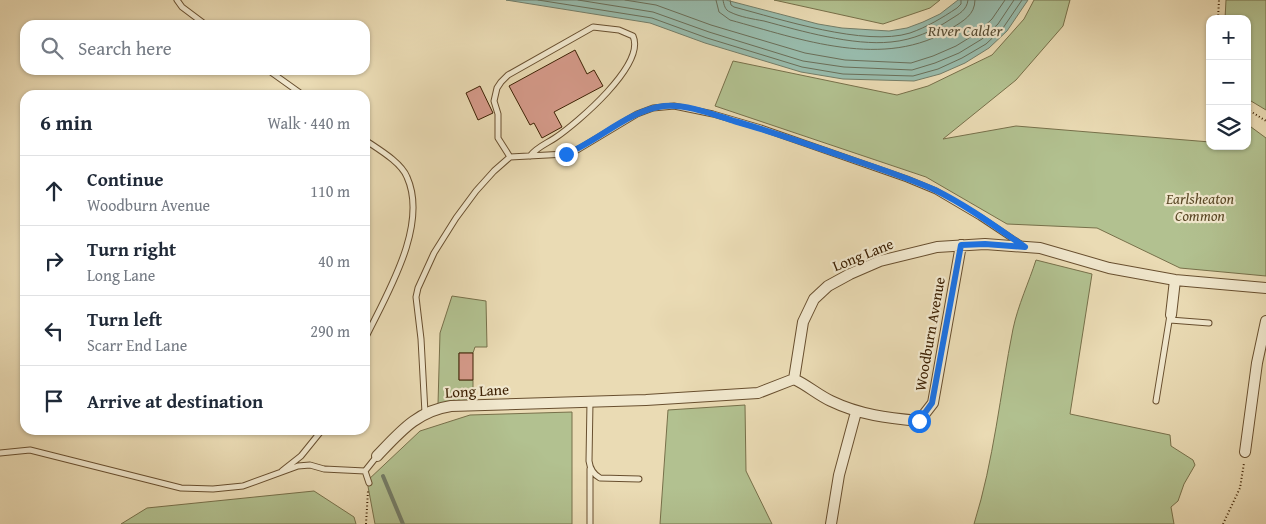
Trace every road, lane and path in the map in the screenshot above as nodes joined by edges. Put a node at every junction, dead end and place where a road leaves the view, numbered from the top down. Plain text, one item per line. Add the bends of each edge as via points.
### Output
1 (177, 0) edge
2 (1219, 0) edge
3 (1218, 15) edge
4 (199, 20) edge
5 (275, 75) edge
6 (296, 90) edge
7 (1251, 112) edge
8 (1266, 122) edge
9 (370, 144) edge
10 (530, 156) junction
11 (510, 157) junction
12 (961, 245) junction
13 (1025, 247) junction
14 (1175, 280) junction
15 (1266, 288) edge
16 (1170, 317) junction
17 (1266, 321) edge
18 (1209, 324) dead end
19 (370, 328) edge
20 (794, 379) junction
21 (590, 401) junction
22 (1156, 401) dead end
23 (856, 412) junction
24 (426, 413) junction
25 (318, 435) edge
26 (0, 452) edge
27 (1245, 452) joint
28 (377, 456) joint
29 (590, 469) junction
30 (365, 470) junction
31 (278, 475) junction
32 (639, 479) dead end
33 (369, 483) joint
34 (366, 524) edge
35 (590, 524) edge
36 (831, 524) edge
37 (1223, 524) edge

1 - 4 lane
2 - 3 path
5 - 6 lane
7 - 8 path
9 - 19 lane via 393,160 407,177 414,205 412,230 404,257
10 - 11 lane
10 - 11 lane via 575,122 608,91 633,56 633,36 593,26 508,75 497,88 494,101 498,114 498,138
10 - 13 lane via 566,154 577,150 637,114 654,108 674,106 693,109 761,128 936,191
11 - 24 lane via 476,191 423,275 416,297
12 - 13 street, Long Lane
12 - 20 street, Long Lane via 937,247 880,261 828,286 814,299 803,322
12 - 23 street, Woodburn Avenue via 932,403 919,421 880,418
13 - 14 street, Long Lane
14 - 15 street, Long Lane
14 - 16 street
16 - 18 lane
16 - 22 lane
17 - 27 street
20 - 21 street, Long Lane via 758,393
20 - 23 street, Woodburn Avenue via 830,401
21 - 24 street, Long Lane via 451,406
21 - 29 lane
23 - 36 street via 839,475
24 - 28 street, Long Lane via 410,423
25 - 31 lane via 301,456
26 - 31 lane via 30,450 181,488 243,486
27 - 37 path via 1240,488
28 - 30 lane, Long Lane
29 - 32 lane via 600,478
29 - 35 lane
30 - 31 lane via 324,469 310,465 298,466
30 - 33 lane
33 - 34 path

